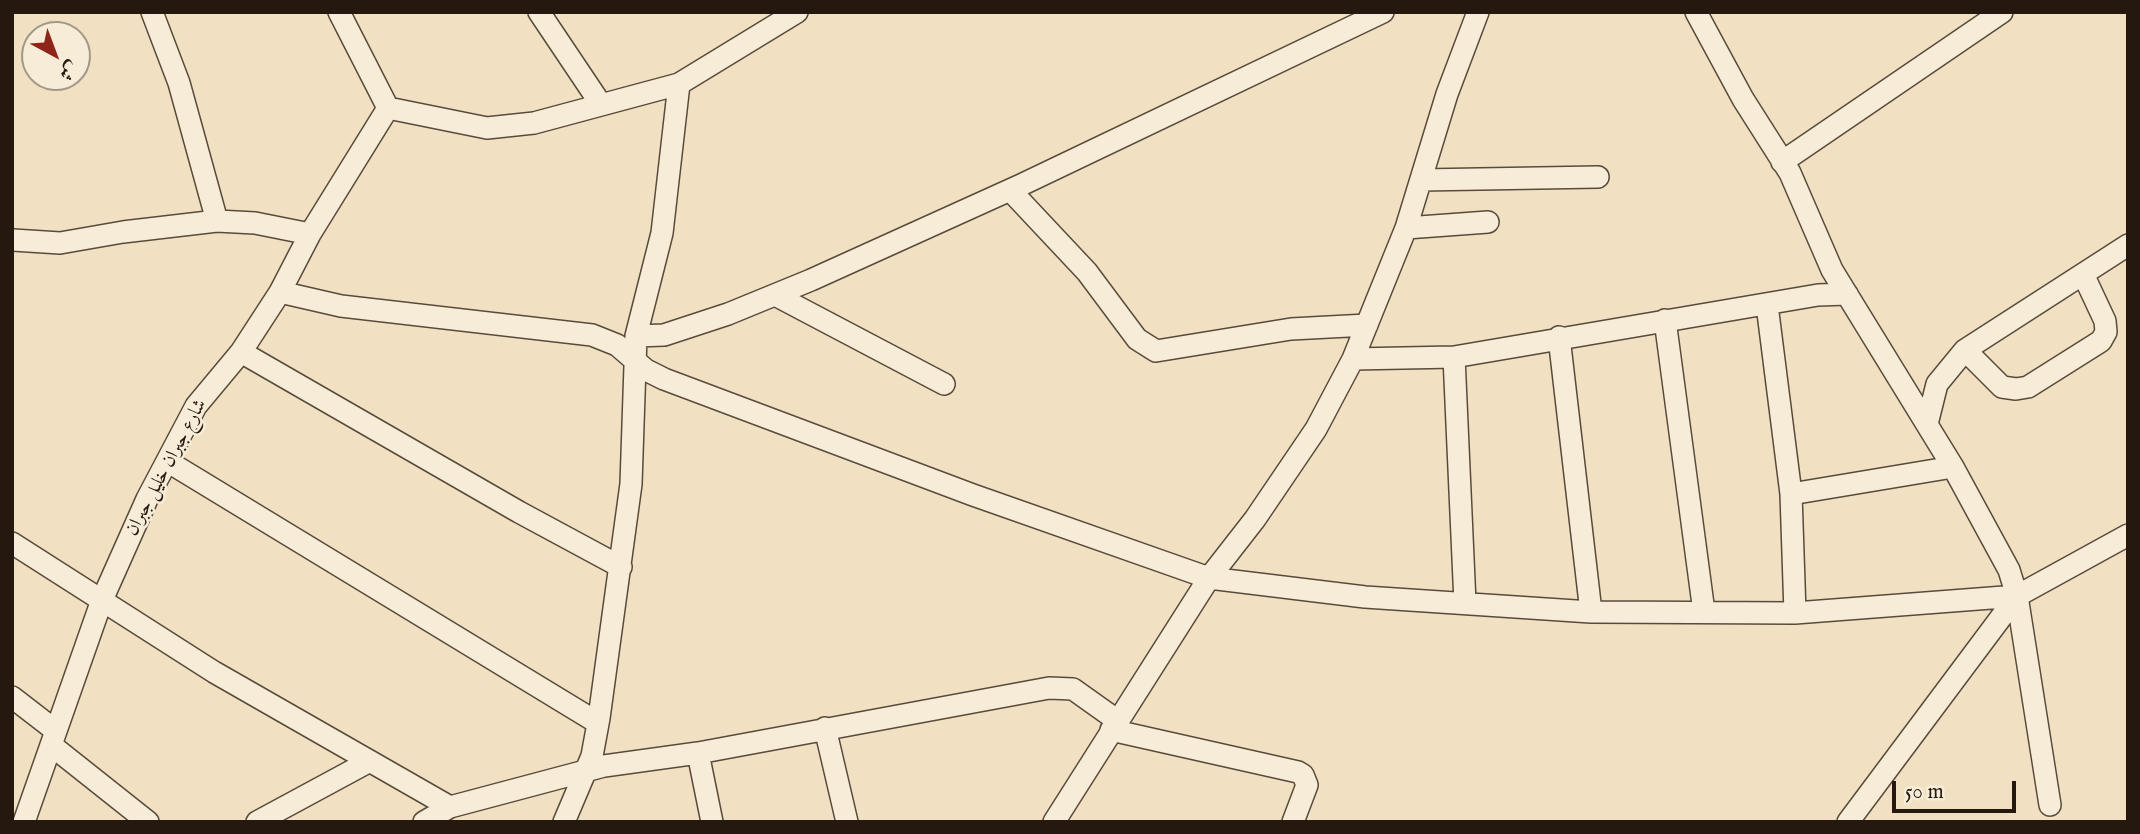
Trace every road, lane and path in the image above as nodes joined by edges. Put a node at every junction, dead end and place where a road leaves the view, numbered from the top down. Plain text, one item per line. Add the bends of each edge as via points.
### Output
1 (152, 12) edge
2 (339, 12) edge
3 (539, 12) edge
4 (797, 12) edge
5 (1383, 12) edge
6 (1478, 12) edge
7 (1696, 12) edge
8 (2002, 12) edge
9 (772, 20) edge
10 (679, 84) junction
11 (600, 103) junction
12 (388, 108) junction
13 (1782, 162) junction
14 (1598, 177) dead end
15 (1421, 180) junction
16 (1010, 190) junction
17 (217, 221) junction
18 (1488, 222) dead end
19 (1406, 228) junction
20 (310, 234) junction
21 (12, 240) edge
22 (2128, 245) edge
23 (2082, 274) junction
24 (281, 292) junction
25 (1847, 294) junction
26 (775, 295) junction
27 (1767, 305) junction
28 (1665, 320) junction
29 (1367, 325) junction
30 (636, 336) junction
31 (1559, 337) junction
32 (1965, 350) junction
33 (241, 352) junction
34 (1454, 357) junction
35 (634, 358) junction
36 (1353, 359) junction
37 (944, 384) dead end
38 (1927, 425) junction
39 (167, 461) junction
40 (1953, 467) junction
41 (1791, 494) junction
42 (2128, 535) edge
43 (12, 543) edge
44 (621, 567) junction
45 (1209, 578) junction
46 (2017, 596) junction
47 (102, 600) junction
48 (1465, 603) junction
49 (1591, 612) junction
50 (1703, 612) junction
51 (1795, 613) junction
52 (12, 696) edge
53 (598, 723) junction
54 (1115, 726) junction
55 (825, 728) junction
56 (53, 738) junction
57 (698, 753) junction
58 (370, 761) junction
59 (586, 770) junction
60 (2050, 805) dead end
61 (450, 807) junction
62 (24, 822) edge
63 (148, 822) edge
64 (257, 822) edge
65 (424, 822) edge
66 (564, 822) edge
67 (712, 822) edge
68 (847, 822) edge
69 (1054, 822) edge
70 (1293, 822) edge
71 (1848, 822) edge

1 - 17 street via 179,83
2 - 12 street
3 - 11 street
4 - 9 street
5 - 16 street
6 - 15 street
7 - 13 street
8 - 13 street
9 - 10 street
10 - 11 street
10 - 30 street via 662,233
11 - 12 street via 513,128 487,128
12 - 20 street, شارع جبران خليل جبران
13 - 25 street
14 - 15 street
15 - 19 street
16 - 26 street
16 - 29 street via 1087,272 1137,339 1156,351 1291,329
17 - 20 street
17 - 21 street via 60,243
18 - 19 street
19 - 29 street
20 - 24 street, شارع جبران خليل جبران
22 - 23 street
23 - 32 street
23 - 32 street via 2105,321 2101,341 2016,390 2002,387
24 - 33 street, شارع جبران خليل جبران
24 - 35 street via 341,306 592,335
25 - 27 street
25 - 38 street
26 - 30 street via 664,335
26 - 37 street
27 - 28 street
27 - 41 street
28 - 31 street
28 - 50 street
29 - 36 street
30 - 35 street
31 - 34 street
31 - 49 street
32 - 38 street via 1937,384
33 - 39 street, شارع جبران خليل جبران via 197,406
33 - 44 street
34 - 36 street
34 - 48 street
35 - 44 street via 631,484
35 - 45 street via 664,379
36 - 45 street via 1316,429
38 - 40 street
39 - 47 street, شارع جبران خليل جبران
39 - 53 street
40 - 41 street
40 - 46 street via 2009,570
41 - 51 street
42 - 46 street
43 - 47 street
44 - 53 street
45 - 48 street via 1364,597
45 - 54 street
46 - 51 street
46 - 60 street
46 - 71 street
47 - 56 street, شارع جبران خليل جبران
47 - 58 street via 214,672
48 - 49 street
49 - 50 street
50 - 51 street
52 - 56 street
53 - 59 street
54 - 55 street via 1081,693 1063,687
54 - 69 street
54 - 70 street via 1298,772 1307,785
55 - 57 street
55 - 68 street
56 - 62 street, شارع جبران خليل جبران
56 - 63 street
57 - 59 street
57 - 67 street
58 - 61 street
58 - 64 street
59 - 61 street
59 - 66 street
61 - 65 street

